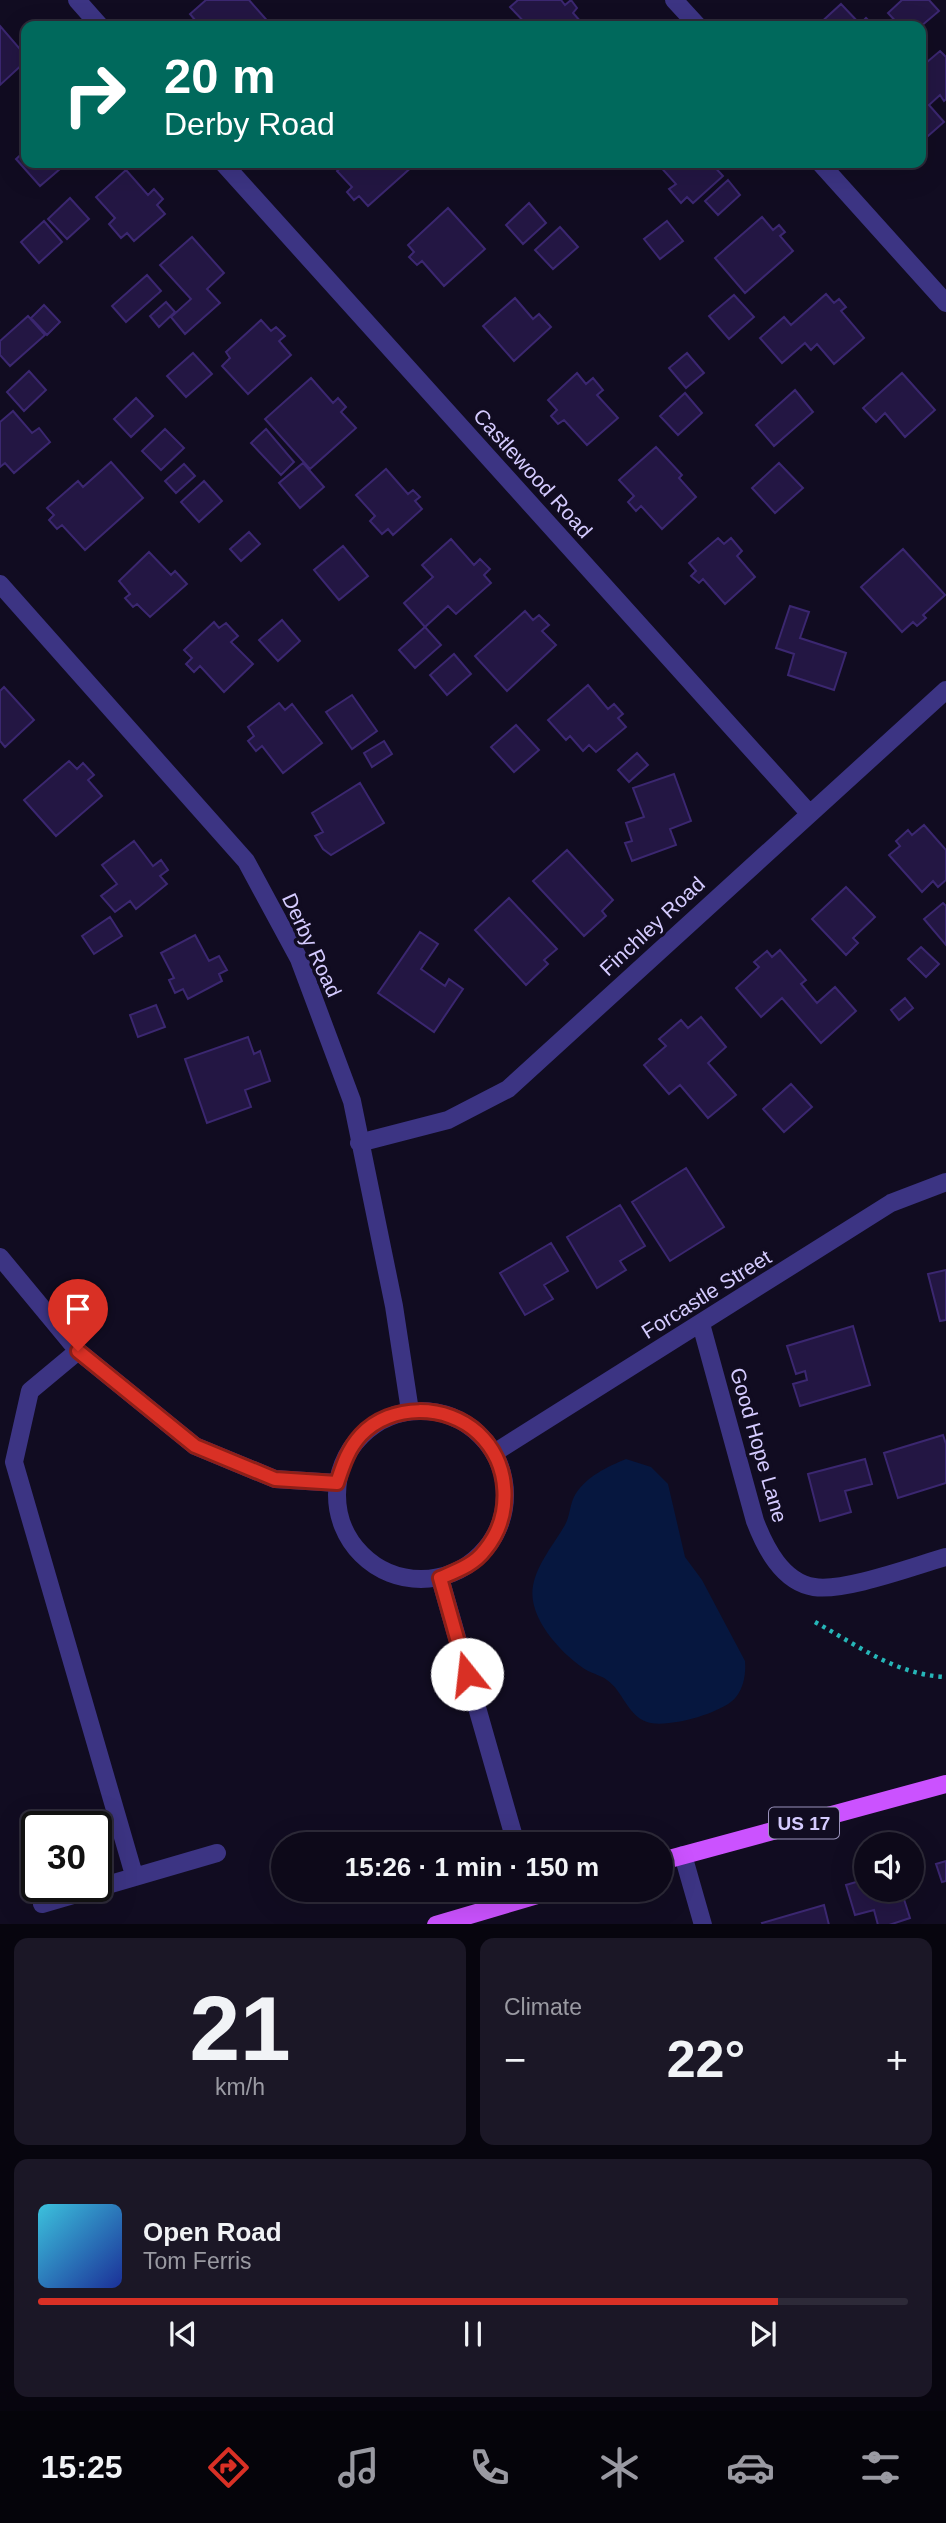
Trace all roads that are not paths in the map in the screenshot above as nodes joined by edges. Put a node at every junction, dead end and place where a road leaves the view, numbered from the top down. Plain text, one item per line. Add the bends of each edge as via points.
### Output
1 (77, 0) edge
2 (674, 0) edge
3 (96, 21) edge
4 (693, 21) edge
5 (228, 168) edge
6 (824, 168) edge
7 (946, 303) edge
8 (0, 584) edge
9 (946, 690) edge
10 (809, 813) junction
11 (359, 1143) junction
12 (946, 1182) edge
13 (0, 1257) edge
14 (701, 1324) junction
15 (78, 1351) junction
16 (410, 1411) junction
17 (494, 1453) junction
18 (337, 1483) junction
19 (946, 1557) edge
20 (440, 1578) junction
21 (946, 1784) edge
22 (513, 1832) edge
23 (217, 1853) dead end
24 (683, 1855) junction
25 (673, 1858) edge
26 (134, 1875) junction
27 (503, 1902) edge
28 (42, 1904) dead end
29 (436, 1924) edge
30 (703, 1924) edge

1 - 3 street
2 - 4 street
5 - 10 street, Castlewood Road
6 - 7 street
8 - 11 street, Derby Road via 246,861 299,959 352,1101
9 - 10 street, Finchley Road
10 - 11 street, Finchley Road via 508,1089 448,1120
11 - 16 street, Derby Road via 394,1306
12 - 14 street, Forcastle Street via 891,1203
13 - 15 street
14 - 17 street, Forcastle Street
14 - 19 street, Good Hope Lane via 755,1521 778,1564 811,1587 828,1587
15 - 18 street via 195,1446 275,1479
15 - 26 street via 30,1391 14,1462
16 - 17 street via 434,1411 458,1419 479,1433
16 - 18 street via 383,1419 362,1434 346,1457
17 - 20 street via 504,1477 505,1504 499,1529 485,1552
18 - 20 street via 338,1510 347,1536 364,1557 387,1572 413,1579
20 - 22 street
21 - 24 main road, US 17
23 - 26 street
24 - 25 main road, US 17
24 - 30 street
26 - 28 street
27 - 29 main road

